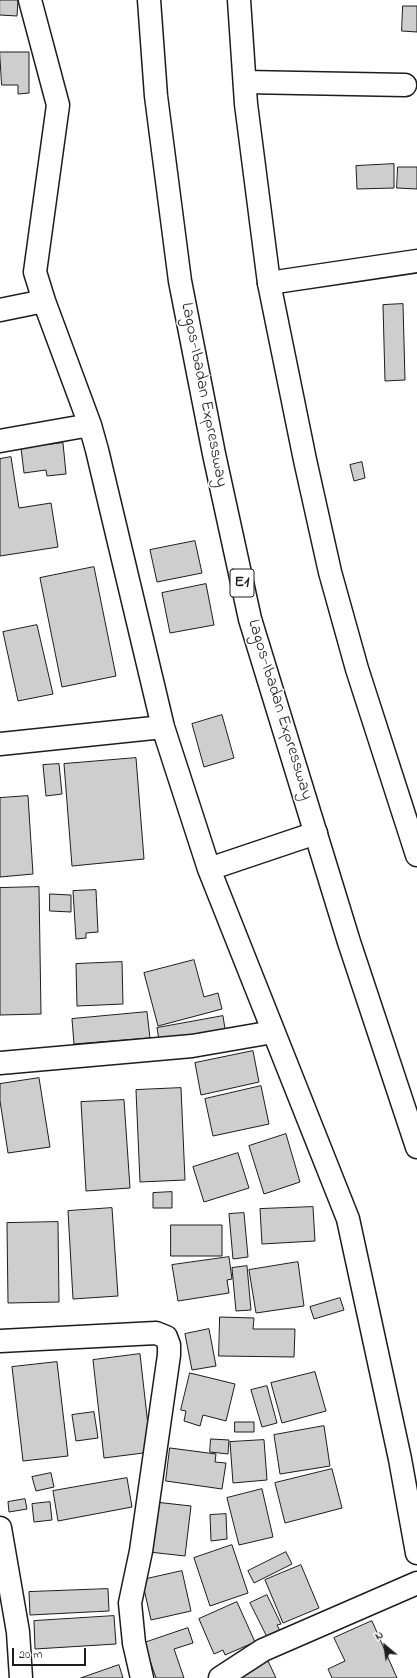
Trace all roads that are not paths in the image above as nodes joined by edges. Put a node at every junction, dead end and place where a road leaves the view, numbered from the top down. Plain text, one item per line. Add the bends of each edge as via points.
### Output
1 (30, 0) edge
2 (149, 0) edge
3 (239, 0) edge
4 (245, 82) junction
5 (405, 85) dead end
6 (417, 261) edge
7 (269, 283) junction
8 (44, 301) junction
9 (0, 310) edge
10 (90, 425) junction
11 (0, 441) edge
12 (163, 727) junction
13 (0, 744) edge
14 (412, 820) edge
15 (316, 833) junction
16 (417, 855) edge
17 (209, 869) junction
18 (272, 1032) junction
19 (0, 1063) edge
20 (417, 1147) edge
21 (0, 1342) edge
22 (0, 1528) edge
23 (417, 1553) edge
24 (417, 1583) edge
25 (21, 1678) edge
26 (142, 1678) edge
27 (220, 1678) edge

1 - 8 main road via 58,104 35,272
2 - 15 main road, Lagos-Ibadan Expressway / E1 via 156,96 180,281 214,454 250,619
3 - 4 main road
4 - 5 main road
4 - 7 main road
6 - 7 main road
7 - 14 main road via 330,572 357,669
8 - 9 main road
8 - 10 main road
10 - 11 main road
10 - 12 main road
12 - 13 main road
12 - 17 main road
14 - 16 main road
15 - 17 main road
15 - 20 main road, Lagos-Ibadan Expressway / E1
17 - 18 main road
18 - 19 main road via 192,1046
18 - 23 main road via 348,1219 400,1459
21 - 26 main road via 156,1333 166,1337 169,1355 141,1551 130,1602 134,1643
22 - 25 main road via 18,1632
24 - 27 main road via 263,1650

